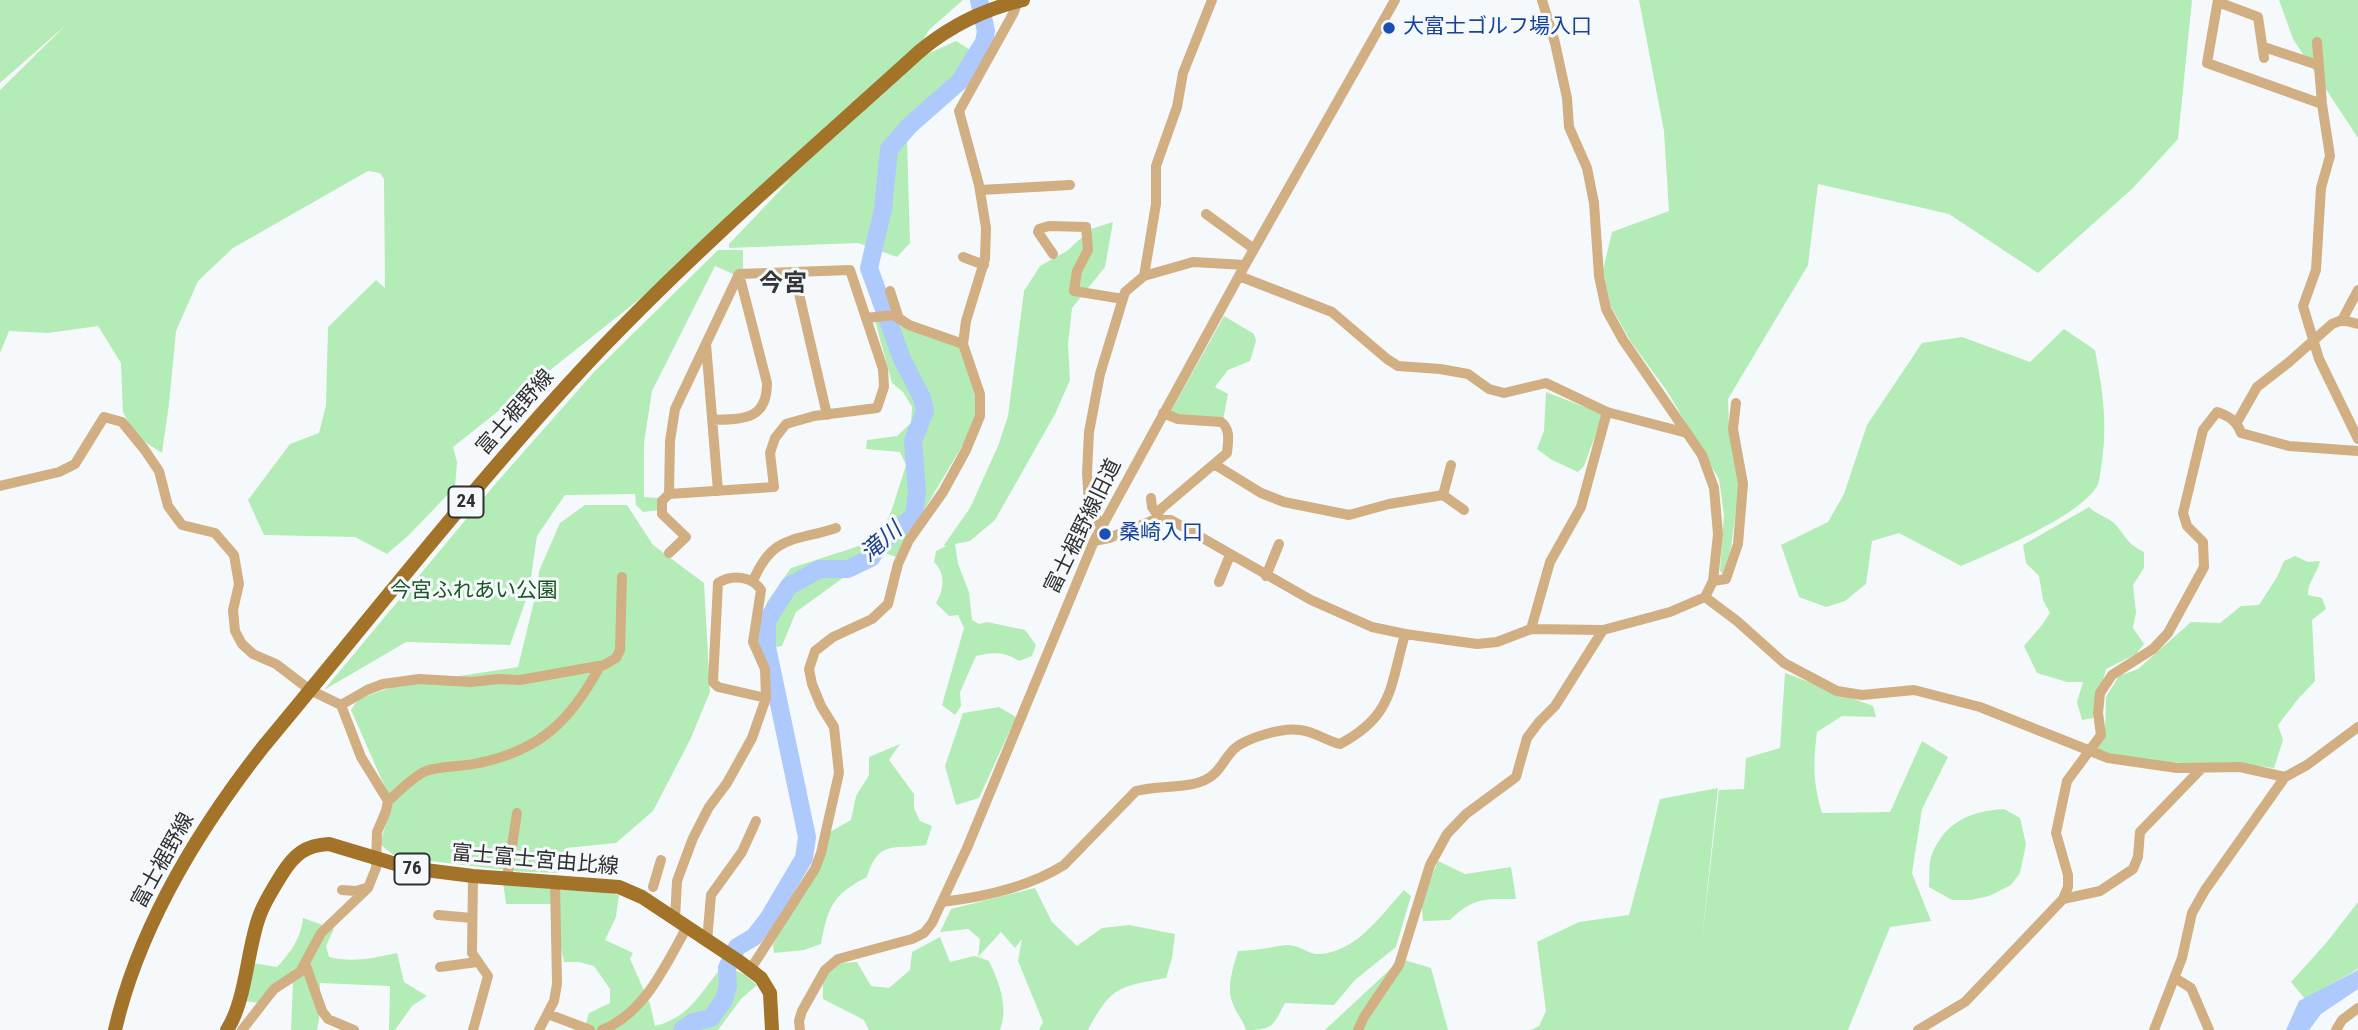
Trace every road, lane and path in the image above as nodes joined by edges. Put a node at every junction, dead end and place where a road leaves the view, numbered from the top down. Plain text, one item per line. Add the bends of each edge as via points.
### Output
1 (1020, 0) edge
2 (1212, 0) edge
3 (1387, 0) edge
4 (1395, 0) edge
5 (1542, 0) edge
6 (2218, 1) edge
7 (1386, 16) junction
8 (2317, 42) dead end
9 (2318, 65) junction
10 (2322, 104) junction
11 (1070, 185) dead end
12 (980, 190) junction
13 (1206, 214) dead end
14 (1254, 249) junction
15 (1053, 254) dead end
16 (963, 257) dead end
17 (984, 265) junction
18 (1242, 270) junction
19 (794, 272) junction
20 (739, 274) junction
21 (1144, 276) junction
22 (2358, 290) edge
23 (890, 291) dead end
24 (1123, 299) junction
25 (870, 317) junction
26 (896, 317) junction
27 (2342, 320) junction
28 (2358, 324) edge
29 (2314, 340) junction
30 (706, 342) junction
31 (963, 344) junction
32 (1735, 403) dead end
33 (1163, 412) junction
34 (1606, 412) junction
35 (827, 415) junction
36 (712, 420) junction
37 (2236, 424) junction
38 (1687, 433) junction
39 (2358, 439) edge
40 (2358, 451) edge
41 (1214, 464) junction
42 (1451, 465) dead end
43 (0, 486) edge
44 (718, 491) junction
45 (669, 494) junction
46 (1443, 495) junction
47 (1151, 498) dead end
48 (1464, 510) dead end
49 (1156, 517) junction
50 (1101, 527) junction
51 (836, 528) dead end
52 (1094, 541) junction
53 (1279, 544) dead end
54 (669, 553) dead end
55 (1230, 555) junction
56 (1266, 576) junction
57 (622, 577) dead end
58 (753, 581) junction
59 (1219, 582) dead end
60 (1713, 582) junction
61 (1705, 597) junction
62 (1531, 629) junction
63 (1603, 630) junction
64 (1405, 634) junction
65 (600, 666) junction
66 (310, 691) junction
67 (766, 698) junction
68 (341, 705) junction
69 (2358, 727) edge
70 (2088, 751) junction
71 (2202, 769) junction
72 (2285, 777) junction
73 (388, 801) junction
74 (517, 813) dead end
75 (755, 821) dead end
76 (375, 859) junction
77 (661, 860) dead end
78 (473, 876) junction
79 (507, 878) junction
80 (555, 881) junction
81 (653, 887) dead end
82 (368, 888) junction
83 (342, 890) dead end
84 (2063, 899) junction
85 (942, 902) junction
86 (438, 915) dead end
87 (472, 918) junction
88 (681, 923) junction
89 (708, 942) junction
90 (477, 962) junction
91 (305, 963) junction
92 (745, 966) junction
93 (440, 967) dead end
94 (2175, 978) junction
95 (2358, 1009) edge
96 (548, 1014) junction
97 (115, 1030) edge
98 (227, 1030) edge
99 (242, 1030) edge
100 (354, 1030) edge
101 (473, 1030) edge
102 (539, 1030) edge
103 (590, 1030) edge
104 (602, 1030) edge
105 (772, 1030) edge
106 (800, 1030) edge
107 (1358, 1030) edge
108 (1919, 1030) edge
109 (2154, 1030) edge
110 (2209, 1030) edge
111 (2336, 1030) edge

1 - 12 street via 959,111
1 - 66 main road, 富士裾野線 / 24, bridge via 961,23 920,51 727,226 599,352 515,445
2 - 21 street via 1183,73 1177,107 1156,166 1156,204
3 - 7 street, 富士裾野線旧道
4 - 7 street
5 - 38 street via 1567,98 1569,127 1587,167 1606,309
6 - 9 street via 2258,16 2264,53
6 - 10 street via 2207,63
7 - 14 street, 富士裾野線旧道
8 - 9 street
9 - 10 street
10 - 29 street via 2330,156 2320,188 2316,270 2303,306
11 - 12 street
12 - 17 street via 986,228
13 - 14 street
14 - 18 street, 富士裾野線旧道
15 - 24 street via 1040,229 1086,227 1087,250 1074,291
16 - 17 street
17 - 31 street via 965,321
18 - 21 street via 1193,262
18 - 33 street, 富士裾野線旧道
18 - 34 street via 1332,312 1398,366 1468,374 1504,393 1546,383
19 - 20 street
19 - 25 street via 850,270
19 - 35 street
20 - 30 street
20 - 36 street via 767,398 759,412 744,419
21 - 24 street
22 - 27 street
23 - 26 street
24 - 50 street via 1089,432 1089,504
25 - 26 street
25 - 35 street via 883,369 884,387 877,408
26 - 31 street
27 - 28 street
27 - 29 street
29 - 37 street via 2257,387
29 - 39 street
30 - 36 street
30 - 45 street via 675,409
31 - 92 street via 980,394 980,416 943,492 909,540 888,604 872,619 815,651 809,669 821,706 834,727 839,773 814,869
32 - 60 street via 1733,429 1743,484 1741,519 1726,579
33 - 41 street via 1178,419 1225,425 1227,453
33 - 50 street, 富士裾野線旧道
34 - 38 street
34 - 62 street via 1581,507 1550,562
35 - 44 street via 786,424 775,438 770,453 774,487
36 - 44 street
37 - 40 street via 2241,433 2289,446
37 - 70 street via 2229,415 2217,412 2203,430 2188,488 2183,513 2187,526 2203,542 2204,567 2168,633 2153,649 2112,675 2099,692 2101,735
38 - 60 street via 1702,455 1714,488 1718,534
41 - 46 street via 1261,494 1349,515
41 - 49 street
42 - 46 street
43 - 66 street via 75,464 104,417 122,422 159,471 168,506 182,525 215,533 234,555 239,584 233,610 235,631 243,644
44 - 45 street
45 - 54 street via 662,501 662,514 686,537
46 - 48 street
47 - 49 street
49 - 52 street
49 - 55 street via 1171,520
50 - 52 street, 富士裾野線旧道
51 - 58 street via 778,546 761,562
52 - 85 street, 富士裾野線旧道
53 - 56 street
55 - 56 street
55 - 59 street
56 - 64 street via 1348,617
57 - 65 street via 620,650 616,658
58 - 67 street via 761,590 753,642 765,669
58 - 67 street via 732,578 718,583 713,682
60 - 61 street
61 - 63 street
61 - 70 street via 1784,663 1837,691 1931,694 1980,707
62 - 63 street
62 - 64 street via 1477,645
63 - 107 street via 1555,706 1527,738 1516,777 1447,834 1430,865 1399,965
64 - 85 street via 1385,705 1357,735 1340,744 1302,730 1283,729 1251,740 1235,748 1214,775 1202,782 1152,786 1136,792 1051,873 1027,884
65 - 68 street via 520,680 419,679 383,684
65 - 73 street via 585,694 551,733 503,757 426,771
66 - 68 street
66 - 97 main road, 富士裾野線 / 24 via 229,791 190,851 146,939
67 - 88 street via 752,738 693,838 677,881
68 - 73 street via 361,757
69 - 72 street
70 - 71 street via 2133,762
70 - 84 street via 2067,781 2056,833 2068,875
71 - 72 street via 2240,767
71 - 84 street via 2140,832 2133,869 2100,891
72 - 94 street via 2205,890 2192,914
73 - 76 street via 377,832
74 - 79 street
75 - 89 street via 742,852 711,895
76 - 78 main road, 富士富士宮由比線 / 76
76 - 82 street
76 - 98 main road, 富士富士宮由比線 / 76 via 329,844 303,849 292,859 259,916 237,1008
77 - 81 street
78 - 79 main road, 富士富士宮由比線 / 76
78 - 87 street
79 - 80 main road, 富士富士宮由比線 / 76
80 - 88 main road, 富士富士宮由比線 / 76 via 619,887
80 - 96 street via 557,984
82 - 83 street
82 - 91 street via 321,933
84 - 108 street via 1965,1002
85 - 106 street, 富士裾野線旧道 via 924,933 838,959 825,970 802,1011
86 - 87 street
87 - 90 street via 471,953
88 - 89 main road, 富士富士宮由比線 / 76
88 - 104 street via 657,981 628,1017
89 - 92 main road, 富士富士宮由比線 / 76
90 - 93 street
90 - 101 street via 488,976
91 - 99 street via 300,972 274,989
91 - 100 street via 322,1011 328,1019
92 - 105 main road, 富士富士宮由比線 / 76 via 761,978 769,993
94 - 109 street
94 - 110 street via 2191,988
95 - 111 street
96 - 102 street
96 - 103 street

